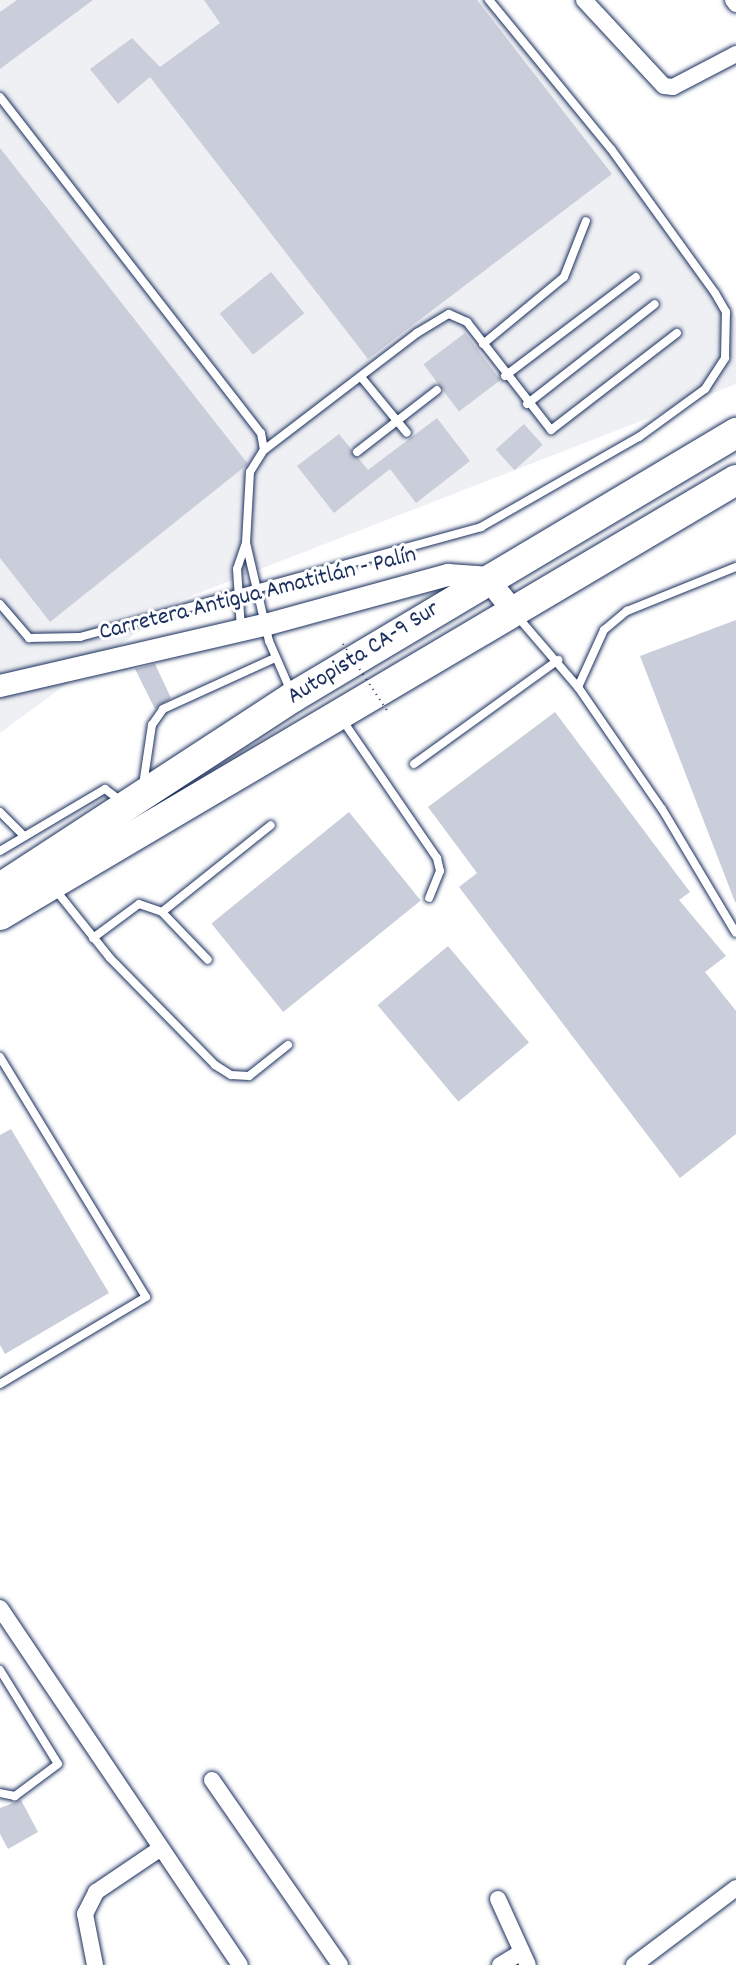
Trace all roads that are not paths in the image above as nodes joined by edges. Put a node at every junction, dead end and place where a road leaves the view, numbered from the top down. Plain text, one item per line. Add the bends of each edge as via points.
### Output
1 (489, 0) edge
2 (584, 0) edge
3 (733, 0) edge
4 (736, 4) edge
5 (736, 54) edge
6 (0, 97) edge
7 (586, 221) dead end
8 (636, 277) dead end
9 (655, 304) dead end
10 (677, 333) dead end
11 (483, 344) junction
12 (361, 376) junction
13 (506, 376) junction
14 (437, 390) dead end
15 (527, 404) junction
16 (398, 421) junction
17 (736, 433) edge
18 (407, 434) dead end
19 (264, 450) junction
20 (357, 452) dead end
21 (736, 480) edge
22 (246, 543) junction
23 (736, 567) edge
24 (487, 578) junction
25 (258, 589) junction
26 (236, 596) junction
27 (0, 604) edge
28 (514, 612) junction
29 (265, 625) junction
30 (241, 631) junction
31 (275, 658) junction
32 (558, 660) junction
33 (0, 687) edge
34 (578, 687) junction
35 (293, 697) junction
36 (340, 717) junction
37 (414, 764) dead end
38 (134, 801) junction
39 (0, 812) edge
40 (271, 825) dead end
41 (24, 836) junction
42 (0, 837) edge
43 (2, 850) edge
44 (52, 885) junction
45 (0, 888) edge
46 (429, 898) dead end
47 (162, 912) junction
48 (0, 915) edge
49 (736, 933) edge
50 (93, 938) junction
51 (208, 960) dead end
52 (288, 1044) dead end
53 (0, 1057) edge
54 (0, 1384) edge
55 (0, 1608) edge
56 (0, 1670) edge
57 (212, 1780) dead end
58 (0, 1793) edge
59 (161, 1848) junction
60 (736, 1888) edge
61 (498, 1899) dead end
62 (524, 1959) edge
63 (95, 1965) edge
64 (240, 1965) edge
65 (340, 1965) edge
66 (500, 1965) edge
67 (634, 1965) edge

1 - 25 lane via 611,149 715,293 726,312 725,358 712,381 688,403 525,506 481,527
2 - 5 street via 664,86 673,87
3 - 4 street
6 - 19 lane via 261,433
7 - 11 lane via 564,278
8 - 13 lane
9 - 15 lane
10 - 15 lane via 559,426 548,429
11 - 12 lane via 467,322 448,314
11 - 13 lane
12 - 16 lane
12 - 19 lane
13 - 15 lane
14 - 16 lane
16 - 18 lane
16 - 20 lane
17 - 24 highway, Autopista CA-9 Sur
19 - 22 lane via 250,472
21 - 28 highway, Autopista CA-9 Sur
22 - 25 lane
22 - 26 lane
23 - 34 lane via 627,611 604,630
24 - 28 main road
24 - 29 main road, Carretera Antigua Amatitlán - Palín via 440,577
24 - 35 highway, Autopista CA-9 Sur
25 - 26 lane
25 - 29 lane
26 - 27 lane via 50,640 28,638
26 - 30 lane
28 - 32 lane
28 - 36 highway, Autopista CA-9 Sur
29 - 30 main road, Carretera Antigua Amatitlán - Palín
29 - 31 lane
30 - 33 main road, Carretera Antigua Amatitlán - Palín
31 - 35 lane
31 - 38 lane via 163,709 152,725
32 - 34 lane
32 - 37 lane
34 - 49 lane via 662,809
35 - 38 highway, Autopista CA-9 Sur
36 - 44 highway, Autopista CA-9 Sur
36 - 46 lane via 437,858 440,871
38 - 41 lane via 105,789
38 - 45 highway, Autopista CA-9 Sur
39 - 41 lane
40 - 47 lane
41 - 43 lane
42 - 43 lane
44 - 48 highway, Autopista CA-9 Sur
44 - 50 lane
47 - 50 lane via 139,904
47 - 51 lane
50 - 52 lane via 215,1065 231,1075 249,1076
53 - 54 lane via 146,1297
55 - 59 street
56 - 58 lane via 58,1764 15,1796
57 - 65 street
59 - 63 street via 96,1892 85,1914
59 - 64 street
60 - 67 street
61 - 62 street
62 - 66 street

